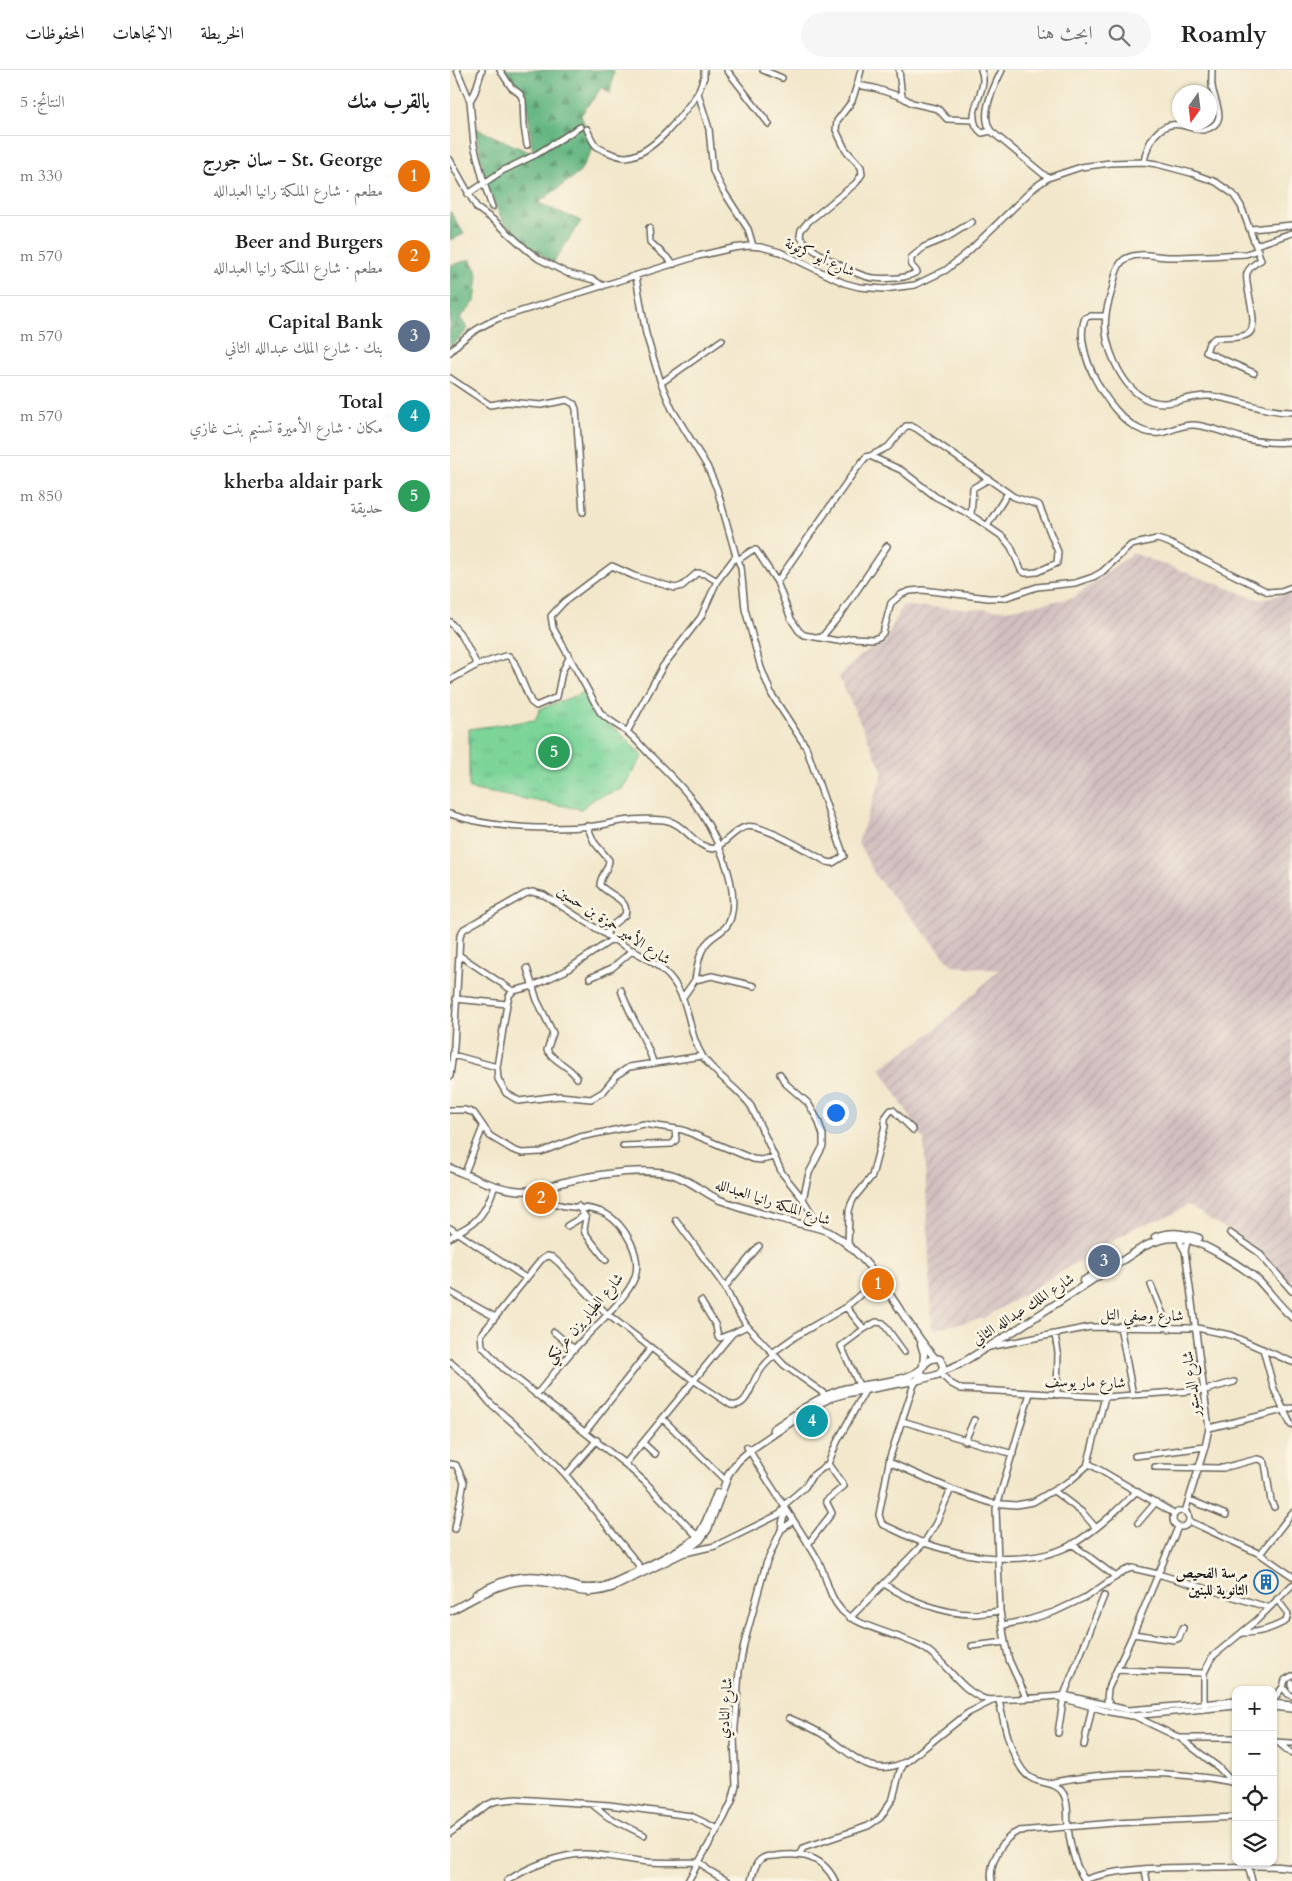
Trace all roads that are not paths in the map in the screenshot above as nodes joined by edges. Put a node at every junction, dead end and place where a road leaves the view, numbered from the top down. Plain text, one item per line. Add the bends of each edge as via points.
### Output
1 (457, 70) edge
2 (482, 70) edge
3 (500, 70) edge
4 (704, 70) edge
5 (727, 70) edge
6 (763, 70) edge
7 (861, 70) edge
8 (899, 70) edge
9 (981, 70) edge
10 (998, 70) edge
11 (1002, 70) edge
12 (1212, 70) edge
13 (782, 78) dead end
14 (997, 82) junction
15 (857, 85) junction
16 (698, 93) junction
17 (902, 98) junction
18 (470, 101) junction
19 (973, 120) junction
20 (769, 124) dead end
21 (580, 127) dead end
22 (587, 129) dead end
23 (991, 131) junction
24 (527, 145) dead end
25 (450, 160) edge
26 (1144, 162) junction
27 (1048, 178) junction
28 (484, 183) junction
29 (468, 194) junction
30 (492, 206) dead end
31 (972, 222) dead end
32 (1292, 225) edge
33 (649, 228) dead end
34 (1251, 229) junction
35 (1292, 233) edge
36 (753, 246) junction
37 (1257, 248) junction
38 (674, 264) junction
39 (636, 277) junction
40 (603, 286) junction
41 (1106, 316) junction
42 (722, 340) dead end
43 (450, 352) edge
44 (1254, 373) dead end
45 (450, 378) edge
46 (661, 383) junction
47 (1292, 412) edge
48 (1292, 442) edge
49 (870, 456) junction
50 (989, 479) junction
51 (1006, 496) dead end
52 (583, 512) dead end
53 (971, 515) junction
54 (987, 526) junction
55 (887, 546) dead end
56 (737, 558) junction
57 (718, 581) junction
58 (777, 582) junction
59 (1292, 587) edge
60 (450, 622) edge
61 (820, 638) junction
62 (568, 658) junction
63 (477, 665) junction
64 (450, 680) edge
65 (627, 732) junction
66 (450, 814) edge
67 (587, 826) junction
68 (718, 846) junction
69 (606, 935) junction
70 (613, 939) junction
71 (633, 950) junction
72 (459, 955) junction
73 (527, 968) dead end
74 (590, 978) dead end
75 (695, 980) junction
76 (533, 986) junction
77 (754, 986) dead end
78 (621, 990) dead end
79 (513, 991) junction
80 (683, 997) junction
81 (456, 999) junction
82 (507, 1004) junction
83 (452, 1033) edge
84 (453, 1055) junction
85 (702, 1056) junction
86 (652, 1062) junction
87 (498, 1067) junction
88 (780, 1074) dead end
89 (450, 1076) edge
90 (577, 1078) dead end
91 (450, 1110) edge
92 (483, 1127) junction
93 (676, 1129) junction
94 (913, 1130) dead end
95 (623, 1146) dead end
96 (774, 1157) junction
97 (450, 1163) edge
98 (450, 1168) edge
99 (466, 1170) junction
100 (495, 1186) junction
101 (546, 1187) junction
102 (803, 1199) junction
103 (578, 1206) junction
104 (584, 1216) junction
105 (676, 1220) dead end
106 (567, 1226) dead end
107 (450, 1228) edge
108 (822, 1229) junction
109 (456, 1232) junction
110 (1230, 1233) dead end
111 (1179, 1235) junction
112 (1188, 1236) junction
113 (450, 1238) edge
114 (759, 1246) dead end
115 (848, 1246) junction
116 (1185, 1251) junction
117 (606, 1260) dead end
118 (526, 1278) junction
119 (878, 1279) junction
120 (1151, 1285) dead end
121 (725, 1288) junction
122 (1292, 1291) edge
123 (450, 1292) edge
124 (701, 1302) dead end
125 (846, 1307) junction
126 (1292, 1311) edge
127 (607, 1314) junction
128 (495, 1317) junction
129 (1292, 1317) edge
130 (747, 1326) junction
131 (1120, 1326) junction
132 (1169, 1328) junction
133 (1197, 1328) junction
134 (864, 1329) junction
135 (554, 1332) dead end
136 (733, 1333) junction
137 (1011, 1333) junction
138 (1055, 1335) junction
139 (920, 1340) junction
140 (1015, 1343) junction
141 (988, 1347) junction
142 (651, 1348) junction
143 (574, 1349) junction
144 (1263, 1349) junction
145 (904, 1352) dead end
146 (773, 1354) junction
147 (935, 1358) junction
148 (450, 1362) edge
149 (1292, 1362) edge
150 (943, 1363) junction
151 (922, 1369) junction
152 (940, 1372) junction
153 (927, 1378) junction
154 (693, 1380) junction
155 (916, 1382) junction
156 (1234, 1382) dead end
157 (859, 1385) junction
158 (866, 1390) junction
159 (1205, 1390) junction
160 (1030, 1394) junction
161 (536, 1395) junction
162 (826, 1395) junction
163 (1057, 1395) junction
164 (1133, 1395) junction
165 (1105, 1397) junction
166 (1292, 1408) edge
167 (1284, 1410) junction
168 (663, 1419) junction
169 (974, 1420) dead end
170 (902, 1421) junction
171 (1291, 1425) edge
172 (1209, 1428) junction
173 (586, 1432) junction
174 (597, 1440) junction
175 (966, 1441) junction
176 (644, 1443) junction
177 (1205, 1447) junction
178 (748, 1448) junction
179 (655, 1454) dead end
180 (1013, 1454) junction
181 (1135, 1456) dead end
182 (888, 1462) junction
183 (1088, 1463) junction
184 (450, 1464) edge
185 (625, 1464) junction
186 (828, 1464) junction
187 (1155, 1467) dead end
188 (1199, 1468) junction
189 (566, 1475) junction
190 (724, 1479) junction
191 (951, 1489) junction
192 (1054, 1491) junction
193 (1137, 1491) junction
194 (1190, 1500) junction
195 (1156, 1502) junction
196 (997, 1504) junction
197 (1274, 1507) dead end
198 (785, 1508) junction
199 (1185, 1512) junction
200 (1292, 1513) edge
201 (1174, 1514) junction
202 (1226, 1515) dead end
203 (793, 1521) junction
204 (1189, 1521) junction
205 (1138, 1523) dead end
206 (1178, 1527) junction
207 (1096, 1528) junction
208 (455, 1529) dead end
209 (781, 1530) junction
210 (698, 1539) junction
211 (924, 1543) junction
212 (808, 1544) junction
213 (1072, 1544) junction
214 (704, 1549) junction
215 (683, 1553) junction
216 (1260, 1554) junction
217 (998, 1558) junction
218 (640, 1568) junction
219 (1158, 1574) junction
220 (1292, 1576) edge
221 (1116, 1577) junction
222 (884, 1584) junction
223 (1292, 1585) edge
224 (1104, 1596) dead end
225 (1277, 1599) junction
226 (450, 1606) edge
227 (1267, 1608) junction
228 (450, 1611) edge
229 (1000, 1611) junction
230 (850, 1618) junction
231 (1003, 1625) junction
232 (1182, 1628) dead end
233 (1242, 1633) junction
234 (1133, 1634) junction
235 (1005, 1642) junction
236 (972, 1646) dead end
237 (1117, 1670) junction
238 (1204, 1673) junction
239 (1292, 1676) edge
240 (1292, 1683) edge
241 (1283, 1688) junction
242 (1292, 1689) edge
243 (1277, 1696) edge
244 (1292, 1696) edge
245 (1026, 1697) junction
246 (1062, 1697) junction
247 (999, 1700) junction
248 (993, 1701) junction
249 (1232, 1702) edge
250 (1277, 1702) edge
251 (1292, 1705) edge
252 (1092, 1706) junction
253 (1204, 1706) junction
254 (1232, 1706) edge
255 (1277, 1707) edge
256 (1113, 1708) junction
257 (1292, 1709) edge
258 (1128, 1710) junction
259 (1151, 1714) junction
260 (1132, 1716) junction
261 (789, 1718) dead end
262 (1152, 1725) junction
263 (1058, 1733) dead end
264 (1180, 1738) junction
265 (1232, 1738) edge
266 (1277, 1743) edge
267 (1292, 1743) edge
268 (1084, 1744) dead end
269 (1277, 1744) edge
270 (1292, 1754) edge
271 (910, 1760) junction
272 (1232, 1782) edge
273 (1049, 1783) junction
274 (1232, 1784) edge
275 (592, 1805) junction
276 (1232, 1817) edge
277 (1068, 1826) junction
278 (718, 1828) junction
279 (450, 1833) edge
280 (644, 1835) dead end
281 (798, 1855) junction
282 (700, 1862) junction
283 (1232, 1865) edge
284 (1248, 1866) edge
285 (1273, 1866) edge
286 (1292, 1868) edge
287 (1145, 1870) junction
288 (1084, 1880) edge
289 (507, 1881) edge
290 (688, 1881) edge
291 (727, 1881) edge
292 (751, 1881) edge
293 (835, 1881) edge
294 (992, 1881) edge
295 (1147, 1881) edge
296 (1252, 1881) edge

1 - 18 street
2 - 18 street
3 - 24 street via 523,100
4 - 16 street
5 - 20 street
6 - 13 street
7 - 15 street
8 - 17 street
9 - 19 street via 983,85
10 - 14 street
11 - 14 street
12 - 26 street via 1213,91 1219,108 1215,124 1203,130 1178,124 1165,126 1150,140
14 - 23 street via 986,113
15 - 17 street
15 - 31 street via 852,101 837,121 836,130 845,150 861,167 862,174 856,184 803,228 800,236 804,243 816,252 872,278 900,277 916,272 911,258 920,250
16 - 22 street via 660,139 631,155 619,156 598,148
16 - 36 street via 708,124 714,174 748,229
17 - 19 street via 938,109 947,119
18 - 28 street via 474,142
19 - 23 street via 982,132
21 - 28 street
23 - 27 street
25 - 29 street
26 - 27 street, شارع أبو كرتونة via 1081,167
26 - 34 street, شارع أبو كرتونة via 1216,182 1233,194
27 - 36 street, شارع أبو كرتونة via 946,270 915,285 884,289 859,287 780,252
28 - 29 street
28 - 30 street
29 - 40 street via 477,208 535,256 567,273
32 - 34 street
33 - 38 street via 650,242
34 - 37 street, شارع أبو كرتونة
35 - 37 street
36 - 38 street, شارع أبو كرتونة via 717,251
37 - 41 street via 1246,254 1139,255 1127,258 1117,269
37 - 44 street via 1261,260 1252,266 1247,276 1252,313 1250,332 1246,336 1215,338 1206,352
38 - 39 street, شارع أبو كرتونة
39 - 40 street, شارع أبو كرتونة
39 - 46 street via 646,334
40 - 43 street, شارع أبو كرتونة via 490,322 462,339
41 - 47 street via 1108,338 1122,379 1142,397 1164,403 1211,396 1266,410
41 - 48 street via 1085,318 1084,350 1097,386 1111,405 1137,428 1157,434 1195,425 1258,442
42 - 46 street
45 - 52 street via 490,405 507,402 541,405 567,400 574,404
46 - 56 street via 672,409 714,481
49 - 50 street via 886,449 909,426
49 - 53 street via 901,470 936,497
49 - 58 street via 854,472
50 - 53 street via 973,488
50 - 54 street via 1014,497 1039,505 1058,552 1057,563 1037,572 1025,573 1007,541
51 - 54 street
53 - 54 street
55 - 61 street via 841,614
56 - 57 street
56 - 58 street via 756,550
56 - 68 street via 741,567 747,622 762,668 772,695 806,747 844,856 833,863 827,862 774,834 748,826
57 - 62 street via 697,573 675,588 612,566 550,616
57 - 65 street via 701,617 663,666
58 - 61 street via 798,631
59 - 61 street via 1268,592 1157,539 1131,545 1093,577 1075,583 1037,587 1004,598 910,591 890,604 883,633 879,637 838,641
60 - 63 street via 462,636
62 - 63 street via 557,697 536,706 531,702 512,658 505,656
62 - 65 street via 600,712
63 - 64 street
65 - 68 street via 680,785
66 - 67 street via 502,825
67 - 68 street via 624,820 665,820 706,847 713,849
67 - 69 street via 594,842 609,860 600,885 626,909 625,915 612,925
68 - 75 street via 731,881 732,914 727,928 704,947
69 - 70 street, شارع الأمير حمزة بن حسين
69 - 72 street, شارع الأمير حمزة بن حسين via 544,894 532,892 464,929 458,940
70 - 71 street, شارع الأمير حمزة بن حسين
70 - 76 street via 574,966
71 - 74 street via 612,968
71 - 80 street, شارع الأمير حمزة بن حسين via 660,968
72 - 79 street
72 - 81 street, شارع الأمير حمزة بن حسين
73 - 76 street
75 - 77 street via 712,976
75 - 80 street
76 - 79 street
76 - 90 street via 553,1034 547,1050
78 - 86 street via 647,1043
79 - 82 street
80 - 85 street, شارع الأمير حمزة بن حسين
81 - 82 street
81 - 83 street, شارع الأمير حمزة بن حسين
82 - 87 street
83 - 84 street, شارع الأمير حمزة بن حسين
84 - 87 street
84 - 89 street, شارع الأمير حمزة بن حسين
85 - 86 street
85 - 96 street, شارع الأمير حمزة بن حسين via 745,1098
86 - 87 street via 626,1068 603,1092 591,1099 559,1096 524,1102 510,1097 503,1089 498,1080
88 - 102 street via 785,1083 808,1103 823,1135 823,1146 809,1173
91 - 92 street via 474,1113
92 - 93 street via 497,1141 518,1152 529,1153 626,1126 644,1124
92 - 99 street
93 - 95 street via 676,1140 672,1144
93 - 96 street via 753,1159
94 - 115 street via 894,1110 886,1117 872,1176 854,1198 849,1211
96 - 102 street, شارع الأمير حمزة بن حسين via 782,1174
97 - 99 main road, شارع الملكة رانيا العبدالله
98 - 100 main road, شارع الملكة رانيا العبدالله
99 - 101 main road, شارع الملكة رانيا العبدالله via 508,1185
100 - 101 main road, شارع الملكة رانيا العبدالله via 521,1191
100 - 109 street via 483,1212 471,1225
101 - 103 street, شارع الطيار يزن عرنكي via 554,1203
101 - 108 main road, شارع الملكة رانيا العبدالله via 587,1176 626,1172 668,1174 678,1176 720,1200
102 - 108 street, شارع الأمير حمزة بن حسين
103 - 104 street
103 - 127 street, شارع الطيار يزن عرنكي via 610,1217 628,1237 635,1256 633,1281
104 - 106 street
104 - 117 street via 585,1234
105 - 121 street
107 - 109 street
108 - 115 main road, شارع الملكة رانيا العبدالله
109 - 113 street
109 - 118 street
110 - 122 street via 1258,1252
111 - 112 main road, شارع الملك عبدالله الثاني
111 - 116 street, شارع الدستور
111 - 137 main road, شارع الملك عبدالله الثاني via 1143,1247
111 - 150 main road, شارع الملك عبدالله الثاني via 1162,1234 1148,1240 966,1356
112 - 116 street, شارع الدستور
112 - 126 main road, شارع الملك عبدالله الثاني via 1209,1243 1243,1264
112 - 129 main road, شارع الملك عبدالله الثاني via 1241,1266
114 - 121 street
115 - 119 main road, شارع الملكة رانيا العبدالله
116 - 133 street, شارع الدستور
118 - 127 street via 544,1257 552,1257
118 - 128 street
119 - 125 street
119 - 139 main road, شارع الملكة رانيا العبدالله
120 - 132 street
121 - 130 street
123 - 128 street
124 - 136 street via 716,1326 718,1337
125 - 134 street
125 - 146 street via 796,1336
127 - 142 street
127 - 143 street, شارع الطيار يزن عرنكي
128 - 161 street via 481,1335 482,1346 502,1368
130 - 136 street
130 - 146 street
131 - 132 street, شارع وصفي التل
131 - 138 street, شارع وصفي التل via 1090,1327
131 - 164 street
132 - 133 street, شارع وصفي التل
133 - 144 street, شارع وصفي التل via 1230,1335
133 - 159 street, شارع الدستور
134 - 145 street via 876,1322 883,1323
134 - 157 street via 841,1346
135 - 143 street
136 - 154 street
137 - 140 street
137 - 141 main road, شارع الملك عبدالله الثاني
138 - 140 street, شارع وصفي التل
138 - 163 street
139 - 147 main road, شارع الملكة رانيا العبدالله
139 - 151 main road, شارع الملكة رانيا العبدالله via 924,1354
140 - 141 street, شارع وصفي التل
141 - 152 main road, شارع الملك عبدالله الثاني
142 - 154 street
142 - 173 street
143 - 161 street, شارع الطيار يزن عرنكي
144 - 149 street, شارع وصفي التل
144 - 167 street via 1274,1389
146 - 154 street via 757,1374 747,1398 737,1406
146 - 162 street via 797,1376
147 - 150 main road
147 - 151 main road
148 - 189 street
150 - 152 main road
151 - 153 main road via 922,1376
151 - 155 street
151 - 157 main road via 907,1377
152 - 153 main road
152 - 160 street, شارع مار يوسف via 950,1384 961,1389
153 - 155 main road
154 - 168 street
155 - 158 main road
155 - 170 street
156 - 159 street, شارع مار يوسف
157 - 162 main road
158 - 178 main road via 830,1398
158 - 186 street
159 - 164 street, شارع مار يوسف
159 - 172 street, شارع الدستور
160 - 163 street, شارع مار يوسف
160 - 180 street
161 - 173 street
162 - 178 main road
163 - 165 street, شارع مار يوسف
164 - 165 street, شارع مار يوسف
165 - 183 street
166 - 167 street
167 - 171 street
167 - 172 street
168 - 176 street
168 - 190 street
169 - 175 street
170 - 175 street
170 - 182 street
172 - 177 street, شارع الدستور
173 - 174 street
174 - 185 street
174 - 189 street
175 - 180 street
176 - 179 street
176 - 185 street
177 - 181 street
177 - 188 street, شارع الدستور
178 - 190 main road
178 - 198 street
180 - 196 street
182 - 191 street
182 - 211 street via 880,1521
183 - 192 street via 1080,1473
183 - 193 street
184 - 208 street via 456,1465 464,1482
185 - 210 street
186 - 198 street via 812,1476
186 - 212 street via 844,1486 826,1501 832,1512
187 - 188 street
188 - 194 street, شارع الدستور
188 - 197 street via 1223,1468 1262,1460
189 - 218 street
190 - 210 main road via 708,1529
191 - 196 street
191 - 211 street
192 - 196 street via 1024,1504
192 - 207 street via 1083,1513
193 - 195 street
193 - 207 street
194 - 199 street, شارع الدستور
194 - 202 street
195 - 201 street
195 - 205 street
196 - 217 street
198 - 203 street
198 - 209 street, شارع النادي
198 - 214 street via 774,1518
199 - 201 street
199 - 204 street
200 - 216 street
201 - 206 street via 1173,1521
203 - 209 street, شارع النادي
203 - 212 street
204 - 206 street
204 - 216 street
206 - 219 street
207 - 213 street
209 - 278 street, شارع النادي via 766,1564 744,1644 734,1738 736,1785
210 - 214 street
210 - 215 main road
210 - 218 main road
211 - 217 street
211 - 222 street
212 - 230 street via 819,1562 832,1598
213 - 217 street via 1034,1556
213 - 221 street
214 - 215 street
215 - 228 main road via 605,1591 582,1593 537,1581 518,1582 497,1588
216 - 220 street
217 - 229 street
218 - 226 main road via 604,1586 590,1588 540,1576 513,1577
219 - 221 street via 1130,1569
219 - 227 street
219 - 234 street
221 - 231 street via 1088,1596 1054,1612
222 - 229 street via 924,1604 956,1612
222 - 230 street
223 - 225 street
224 - 246 street
225 - 227 street
225 - 233 street via 1288,1614 1286,1621 1272,1629
227 - 233 street
229 - 231 street
230 - 248 street via 926,1649 968,1690
231 - 235 street
232 - 234 street via 1180,1638 1176,1640
233 - 238 street via 1212,1657
234 - 237 street
235 - 236 street
235 - 245 street via 1009,1660
237 - 238 street
237 - 256 street via 1107,1692 1107,1700
238 - 253 street
239 - 241 street via 1285,1680
240 - 242 street
241 - 243 street
241 - 244 street
245 - 246 street
245 - 247 street
246 - 252 street
246 - 256 street
246 - 263 street
247 - 248 street
247 - 273 street via 1007,1734 1022,1770 1032,1779
248 - 271 street via 968,1713
249 - 253 street
250 - 251 street
252 - 260 street
252 - 268 street
253 - 254 street
253 - 258 street
253 - 259 street
255 - 257 street
256 - 258 street
258 - 260 street
259 - 260 street
259 - 262 street
260 - 262 street
261 - 271 street via 826,1737 862,1763 882,1768
262 - 264 street
264 - 265 street
264 - 272 street
266 - 267 street
269 - 270 street
271 - 281 street via 900,1771 893,1798 880,1818 868,1826 803,1848
273 - 274 street via 1124,1772 1199,1777
273 - 277 street via 1064,1794
275 - 278 street via 691,1816
275 - 279 street via 505,1799 479,1810
275 - 280 street
276 - 277 street
277 - 288 street via 1077,1866
277 - 294 street via 1012,1834 1000,1847
278 - 282 street, شارع النادي
281 - 292 street via 774,1856 760,1864
281 - 293 street via 819,1861 828,1868
282 - 289 street via 667,1863 583,1854 536,1865
282 - 290 street, شارع النادي
282 - 291 street
283 - 287 street
284 - 296 street
285 - 286 street
287 - 288 street
287 - 295 street

